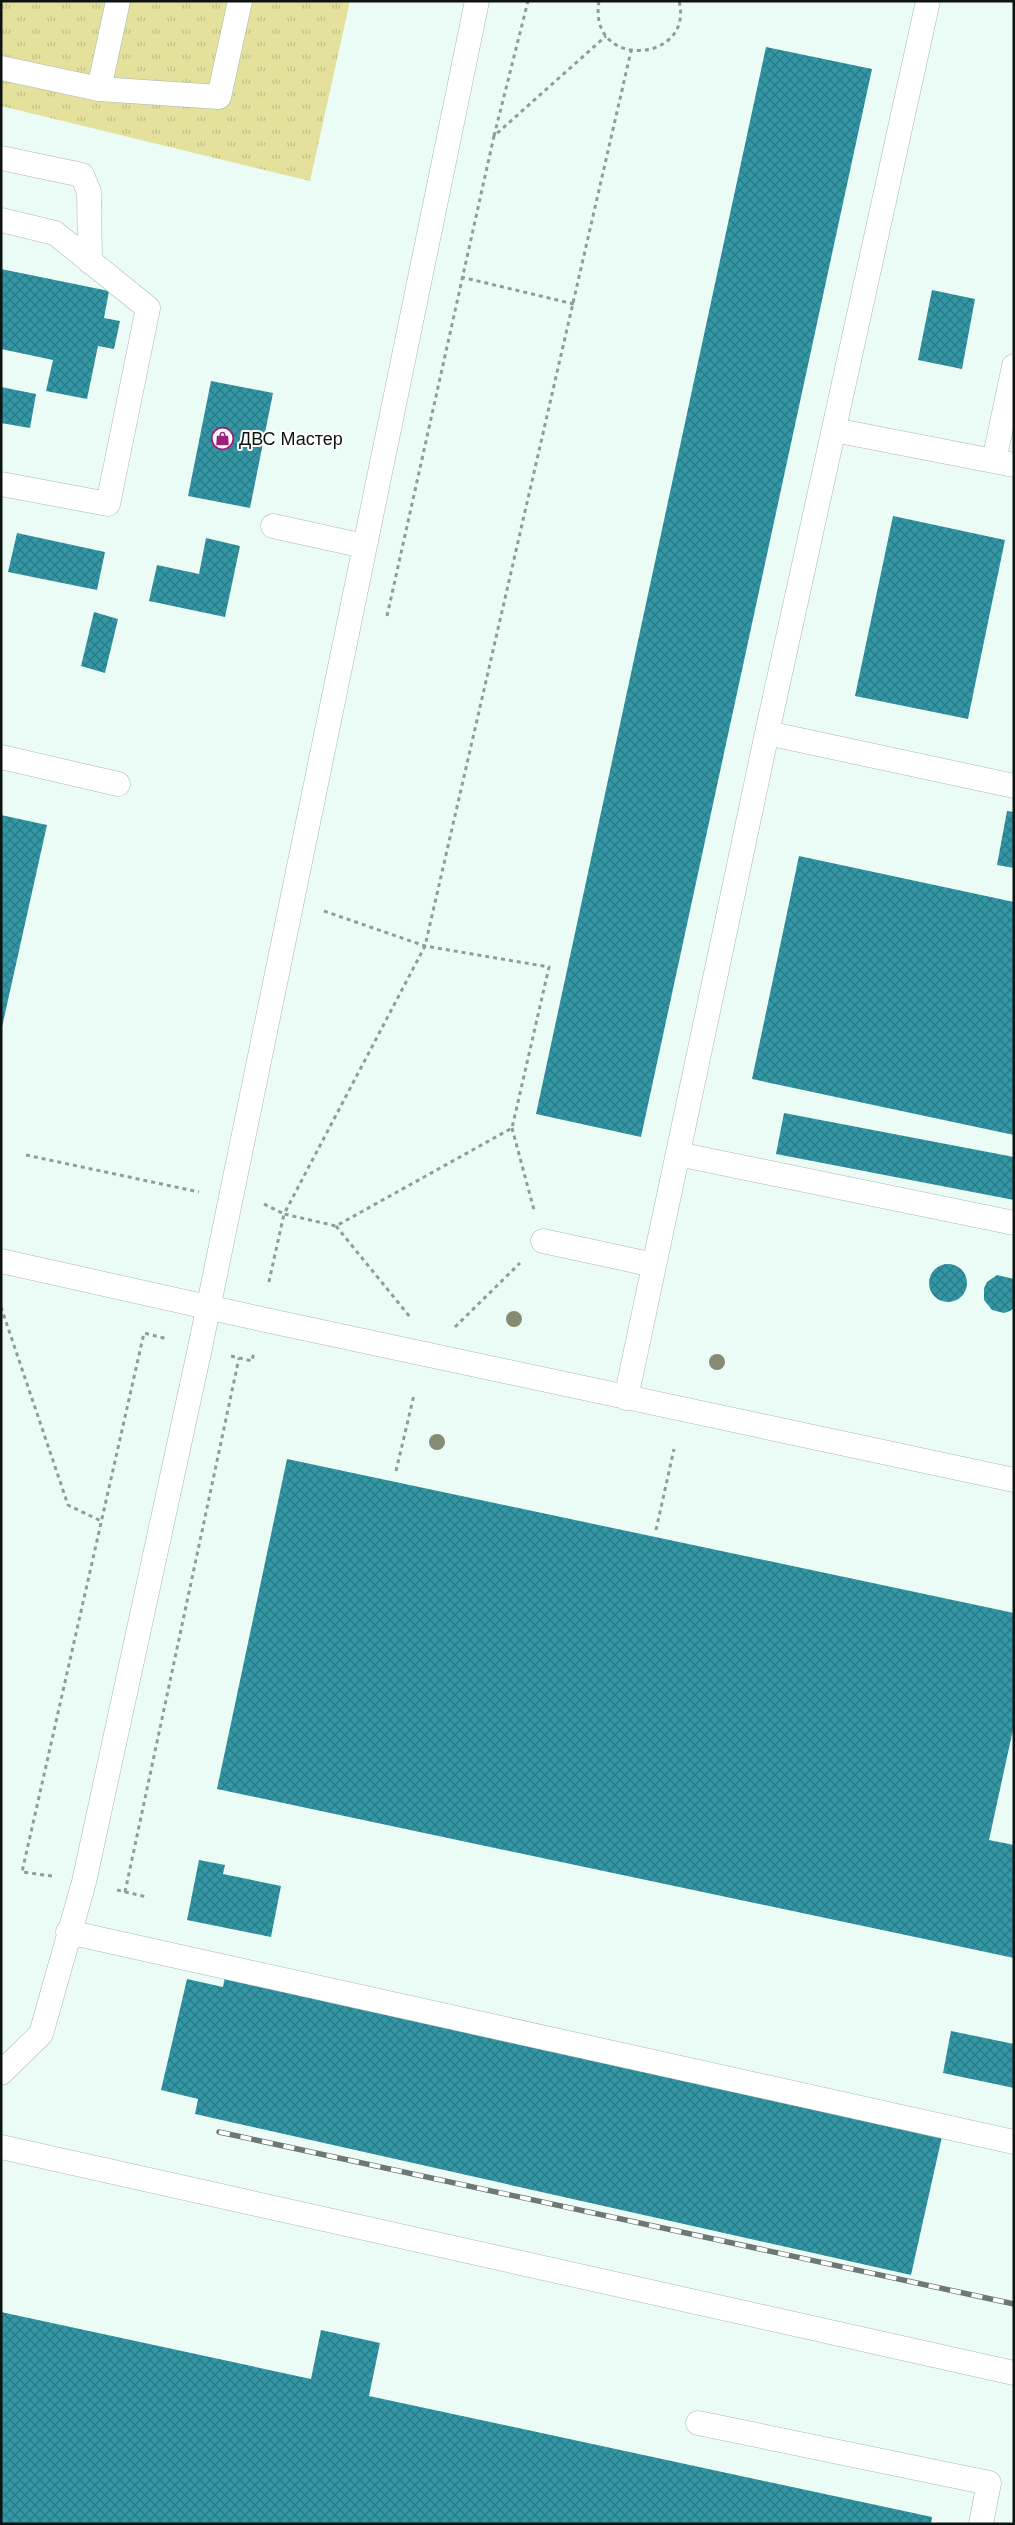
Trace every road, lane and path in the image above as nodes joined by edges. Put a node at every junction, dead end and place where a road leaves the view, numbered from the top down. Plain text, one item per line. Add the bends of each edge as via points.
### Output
1 (118, 1) edge
2 (240, 1) edge
3 (477, 1) edge
4 (528, 1) edge
5 (599, 1) edge
6 (679, 1) edge
7 (928, 1) edge
8 (606, 36) junction
9 (631, 51) junction
10 (1, 68) edge
11 (99, 89) junction
12 (494, 136) junction
13 (1, 158) edge
14 (1, 220) edge
15 (90, 262) junction
16 (461, 277) junction
17 (574, 304) junction
18 (1014, 366) edge
19 (834, 430) junction
20 (1004, 463) edge
21 (1, 484) edge
22 (273, 526) dead end
23 (364, 546) junction
24 (387, 618) dead end
25 (767, 733) junction
26 (1, 757) edge
27 (118, 784) dead end
28 (1014, 786) edge
29 (325, 901) dead end
30 (323, 911) junction
31 (321, 920) dead end
32 (425, 946) junction
33 (512, 1128) junction
34 (678, 1154) junction
35 (26, 1155) dead end
36 (229, 1199) junction
37 (284, 1214) junction
38 (1014, 1222) edge
39 (336, 1226) junction
40 (543, 1241) junction
41 (1, 1261) edge
42 (654, 1265) junction
43 (208, 1306) junction
44 (1, 1307) edge
45 (261, 1319) junction
46 (412, 1319) dead end
47 (451, 1331) dead end
48 (200, 1348) junction
49 (239, 1358) junction
50 (414, 1395) dead end
51 (626, 1398) junction
52 (674, 1449) dead end
53 (396, 1471) dead end
54 (1014, 1480) edge
55 (101, 1521) junction
56 (656, 1530) dead end
57 (84, 1882) junction
58 (125, 1892) junction
59 (147, 1897) dead end
60 (68, 1932) junction
61 (1, 2073) edge
62 (1014, 2142) edge
63 (1, 2147) edge
64 (1014, 2373) edge
65 (698, 2423) dead end
66 (981, 2524) edge

1 - 11 lane
2 - 11 lane via 219,97
3 - 23 lane
4 - 12 path
5 - 8 path via 597,11
6 - 9 path via 680,17 668,40 657,49
7 - 19 lane
8 - 9 path via 622,49
8 - 12 path
9 - 17 path
10 - 11 lane
12 - 16 path
13 - 15 lane via 82,176 89,192
14 - 15 lane via 55,233
15 - 21 lane via 148,308 108,504
16 - 17 path
16 - 24 path
17 - 32 path
18 - 20 lane
19 - 20 lane
19 - 25 lane
22 - 23 lane
23 - 36 lane
25 - 28 lane
25 - 34 lane
26 - 27 lane
29 - 30 path
30 - 31 path
30 - 32 path
32 - 33 path via 549,967
32 - 37 path
33 - 39 path
33 - 40 path
34 - 38 lane
34 - 42 lane
35 - 36 path
36 - 37 path via 262,1203
36 - 43 lane
37 - 39 path
37 - 45 path
39 - 46 path
40 - 42 lane
40 - 47 path
41 - 43 lane
42 - 51 lane
43 - 45 lane
43 - 48 lane
44 - 55 path via 68,1505
45 - 49 path via 252,1361
45 - 51 lane
48 - 49 path
48 - 55 path via 144,1334
48 - 57 lane
49 - 58 path
50 - 53 path
51 - 54 lane
52 - 56 path
55 - 57 path via 22,1872
57 - 58 path
57 - 60 lane
58 - 59 path
60 - 61 lane via 41,2034
60 - 62 lane
63 - 64 lane
65 - 66 lane via 989,2483

